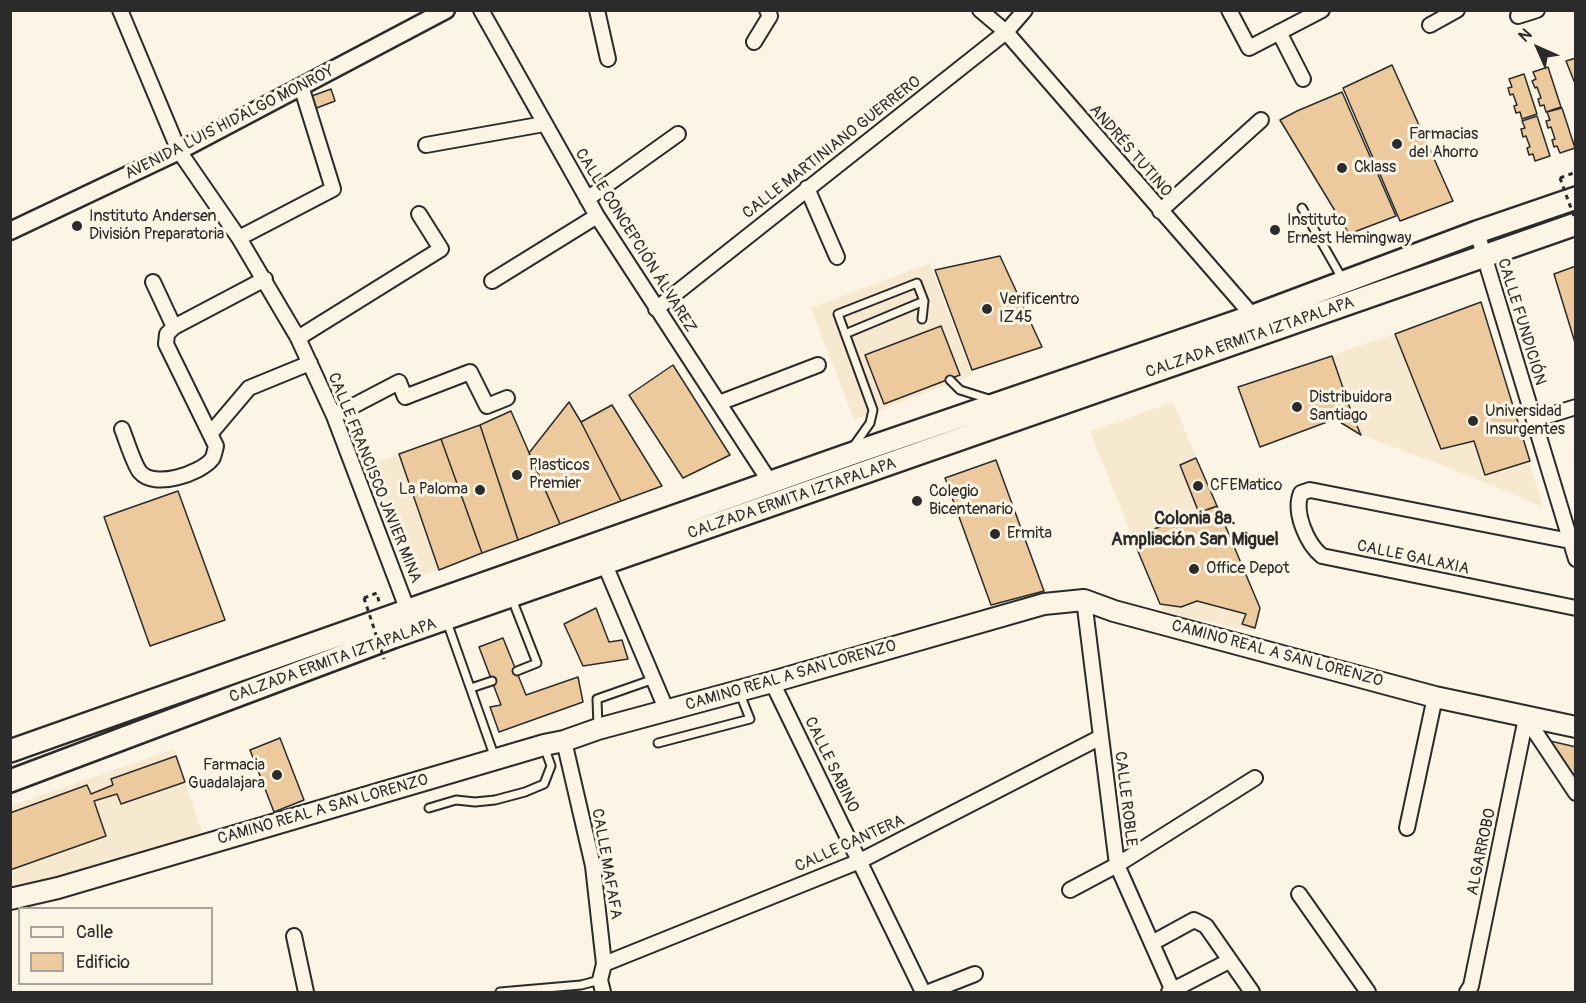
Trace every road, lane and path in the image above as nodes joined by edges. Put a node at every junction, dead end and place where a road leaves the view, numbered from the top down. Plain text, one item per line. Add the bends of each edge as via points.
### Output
1 (120, 10) edge
2 (446, 10) edge
3 (481, 10) edge
4 (597, 10) edge
5 (767, 10) edge
6 (980, 10) edge
7 (1025, 10) edge
8 (1229, 10) edge
9 (1322, 10) edge
10 (1457, 10) edge
11 (1537, 10) edge
12 (1518, 16) dead end
13 (1430, 25) dead end
14 (1279, 32) junction
15 (1006, 33) junction
16 (754, 42) dead end
17 (608, 59) dead end
18 (1303, 80) dead end
19 (301, 86) junction
20 (1261, 120) dead end
21 (544, 124) junction
22 (678, 134) dead end
23 (426, 145) dead end
24 (179, 151) junction
25 (1575, 172) edge
26 (807, 188) junction
27 (1575, 198) edge
28 (587, 199) junction
29 (1302, 208) dead end
30 (1160, 211) junction
31 (419, 214) dead end
32 (597, 216) junction
33 (1575, 223) edge
34 (10, 231) edge
35 (1477, 232) junction
36 (239, 238) junction
37 (1484, 256) junction
38 (837, 257) dead end
39 (265, 279) junction
40 (492, 280) dead end
41 (153, 282) dead end
42 (1344, 282) junction
43 (924, 301) junction
44 (656, 309) junction
45 (1253, 316) junction
46 (922, 319) dead end
47 (174, 327) junction
48 (845, 334) junction
49 (298, 338) junction
50 (310, 363) junction
51 (818, 365) dead end
52 (950, 380) dead end
53 (507, 398) dead end
54 (1000, 402) junction
55 (719, 403) junction
56 (1575, 407) edge
57 (334, 416) junction
58 (1534, 420) junction
59 (122, 429) dead end
60 (210, 434) junction
61 (848, 455) junction
62 (770, 483) junction
63 (1570, 540) junction
64 (1575, 559) edge
65 (605, 565) junction
66 (377, 593) dead end
67 (511, 596) junction
68 (1084, 600) junction
69 (1575, 608) edge
70 (408, 611) junction
71 (446, 619) junction
72 (384, 659) dead end
73 (517, 671) dead end
74 (654, 679) junction
75 (492, 681) dead end
76 (772, 682) junction
77 (471, 688) junction
78 (739, 691) junction
79 (1435, 697) junction
80 (667, 711) junction
81 (1526, 718) junction
82 (1575, 727) edge
83 (598, 729) junction
84 (1101, 737) junction
85 (564, 741) junction
86 (658, 743) dead end
87 (544, 745) junction
88 (10, 751) edge
89 (495, 759) junction
90 (1255, 778) dead end
91 (10, 781) edge
92 (1575, 793) edge
93 (429, 808) dead end
94 (1407, 828) dead end
95 (860, 861) junction
96 (1117, 865) junction
97 (1070, 890) dead end
98 (1299, 894) dead end
99 (10, 899) edge
100 (294, 936) dead end
101 (1152, 943) junction
102 (1229, 961) junction
103 (604, 964) junction
104 (975, 974) dead end
105 (601, 986) edge
106 (1172, 992) edge
107 (306, 993) edge
108 (500, 993) edge
109 (923, 993) edge
110 (929, 993) edge
111 (1251, 993) edge
112 (1368, 993) edge
113 (1467, 993) edge

1 - 24 street, CALLE FRANCISCO JAVIER MINA
2 - 19 street, AVENIDA LUIS HIDALGO MONROY
3 - 21 street, CALLE CONCEPCIÓN ÁLVAREZ
4 - 17 street
5 - 16 street via 770,16
6 - 15 street, ANDRÉS TUTINO
7 - 15 street, CALLE MARTINIANO GUERRERO
8 - 14 street via 1248,48
9 - 14 street
10 - 13 street
11 - 12 street
14 - 18 street
15 - 26 street, CALLE MARTINIANO GUERRERO
15 - 30 street, ANDRÉS TUTINO
19 - 24 street, AVENIDA LUIS HIDALGO MONROY
19 - 36 street via 333,189
20 - 30 street
21 - 23 street
21 - 28 street, CALLE CONCEPCIÓN ÁLVAREZ
22 - 28 street
24 - 34 street, AVENIDA LUIS HIDALGO MONROY
24 - 36 street, CALLE FRANCISCO JAVIER MINA
25 - 33 path, bridge via 1560,177
26 - 38 street
26 - 44 street, CALLE MARTINIANO GUERRERO
27 - 35 main road, CALZADA ERMITA IZTAPALAPA
28 - 32 street, CALLE CONCEPCIÓN ÁLVAREZ
29 - 42 lane
30 - 45 street, ANDRÉS TUTINO
31 - 49 street via 441,249
32 - 40 street
32 - 44 street, CALLE CONCEPCIÓN ÁLVAREZ
33 - 37 main road, CALZADA ERMITA IZTAPALAPA
35 - 37 street, CALLE FUNDICIÓN
35 - 42 main road, CALZADA ERMITA IZTAPALAPA
36 - 39 street, CALLE FRANCISCO JAVIER MINA
37 - 58 street, CALLE FUNDICIÓN
37 - 65 main road, CALZADA ERMITA IZTAPALAPA
39 - 47 street
39 - 49 street, CALLE FRANCISCO JAVIER MINA
41 - 47 street
42 - 45 main road, CALZADA ERMITA IZTAPALAPA
43 - 46 lane
43 - 48 lane
43 - 48 lane via 917,283 838,314
44 - 55 street, CALLE CONCEPCIÓN ÁLVAREZ
45 - 54 main road, CALZADA ERMITA IZTAPALAPA
47 - 60 street via 165,344
48 - 61 lane via 873,410 870,423
49 - 50 street, CALLE FRANCISCO JAVIER MINA
50 - 57 street, CALLE FRANCISCO JAVIER MINA
50 - 60 street via 249,388
51 - 55 street
52 - 54 lane via 960,390
53 - 57 street via 487,406 470,372 405,397 399,382
54 - 61 main road, CALZADA ERMITA IZTAPALAPA
55 - 62 street, CALLE CONCEPCIÓN ÁLVAREZ
56 - 58 street
57 - 70 street, CALLE FRANCISCO JAVIER MINA
58 - 63 street, CALLE FUNDICIÓN
59 - 60 street via 140,472 154,480 167,480 198,469 213,459 216,446
61 - 62 main road, CALZADA ERMITA IZTAPALAPA
62 - 70 main road, CALZADA ERMITA IZTAPALAPA
63 - 64 street, CALLE FUNDICIÓN
63 - 69 street, CALLE GALAXIA via 1310,490 1301,493 1298,501 1304,532 1322,555
65 - 67 main road, CALZADA ERMITA IZTAPALAPA
65 - 74 street
66 - 72 path, bridge via 364,597
67 - 71 main road, CALZADA ERMITA IZTAPALAPA
67 - 73 lane via 537,663
68 - 76 main road, CAMINO REAL A SAN LORENZO via 1044,604
68 - 79 main road, CAMINO REAL A SAN LORENZO
68 - 84 street, CALLE ROBLE
70 - 88 main road, CALZADA ERMITA IZTAPALAPA
71 - 77 lane
71 - 91 main road, CALZADA ERMITA IZTAPALAPA
74 - 80 street
74 - 83 lane via 597,699
75 - 77 lane
76 - 78 main road, CAMINO REAL A SAN LORENZO
76 - 95 street, CALLE SABINO
77 - 89 lane
78 - 80 main road, CAMINO REAL A SAN LORENZO
78 - 86 lane via 750,718
79 - 81 main road, CAMINO REAL A SAN LORENZO
79 - 94 street
80 - 83 main road, CAMINO REAL A SAN LORENZO
81 - 82 main road, CAMINO REAL A SAN LORENZO
81 - 92 street
81 - 113 street, ALGARROBO
83 - 85 main road, CAMINO REAL A SAN LORENZO
84 - 95 street, CALLE CANTERA
84 - 96 street, CALLE ROBLE
85 - 87 main road, CAMINO REAL A SAN LORENZO
85 - 103 street, CALLE MAFAFA via 593,866
87 - 89 main road, CAMINO REAL A SAN LORENZO
87 - 93 lane via 551,766 544,784 495,800 456,800
89 - 99 main road, CAMINO REAL A SAN LORENZO
90 - 96 street
95 - 103 street, CALLE CANTERA
95 - 109 street, CALLE SABINO
96 - 97 street
96 - 101 street, CALLE ROBLE
98 - 112 street
100 - 107 street
101 - 102 street via 1194,920 1206,926
101 - 106 street, CALLE ROBLE
102 - 106 street
102 - 111 street
103 - 105 street, CALLE MAFAFA
104 - 110 street
105 - 108 lane

